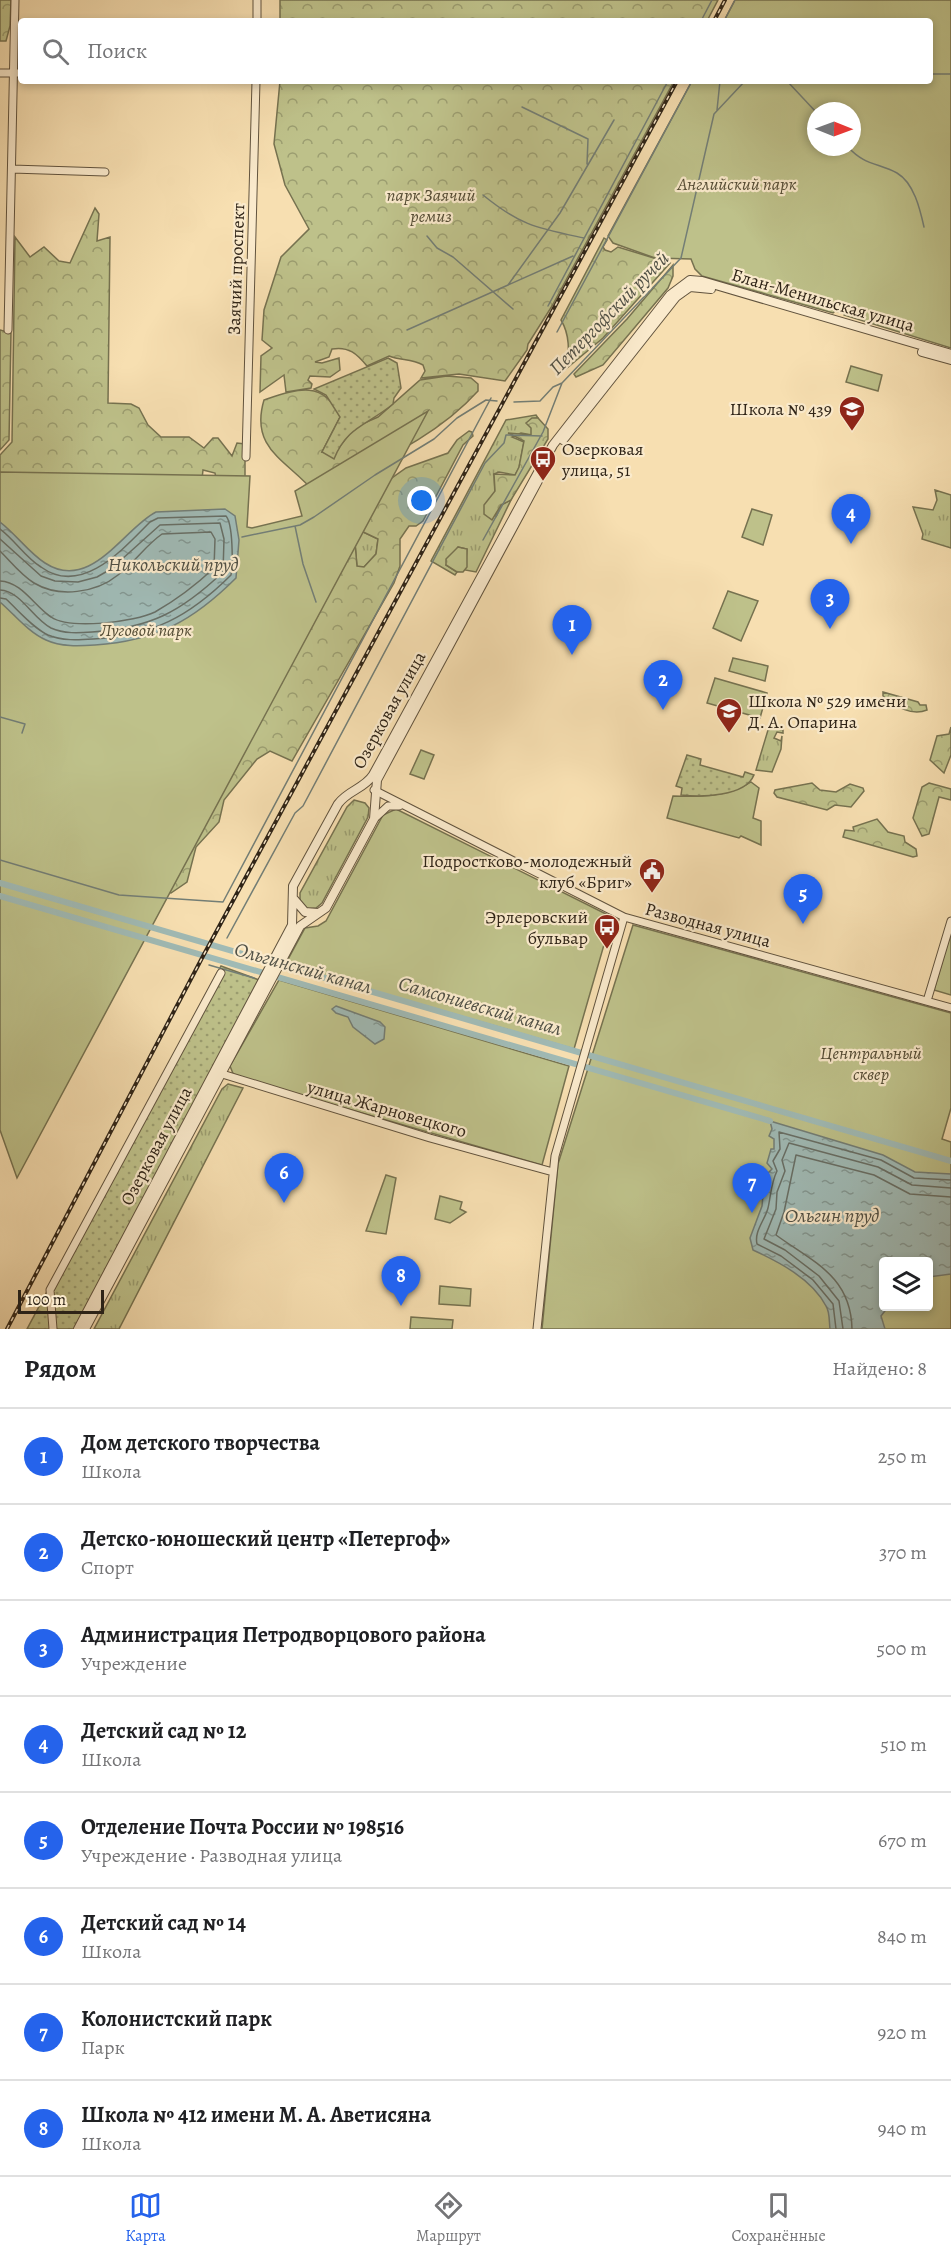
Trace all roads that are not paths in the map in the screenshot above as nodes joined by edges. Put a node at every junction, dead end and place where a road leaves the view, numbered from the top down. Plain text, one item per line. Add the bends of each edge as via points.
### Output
1 (15, 0) edge
2 (257, 0) edge
3 (257, 18) edge
4 (0, 73) edge
5 (18, 73) edge
6 (256, 84) edge
7 (12, 169) junction
8 (105, 172) dead end
9 (686, 285) junction
10 (8, 330) dead end
11 (951, 354) edge
12 (951, 360) edge
13 (246, 457) dead end
14 (365, 785) junction
15 (374, 790) junction
16 (402, 807) junction
17 (374, 819) junction
18 (292, 892) junction
19 (321, 912) junction
20 (624, 917) junction
21 (951, 921) edge
22 (280, 956) junction
23 (221, 974) dead end
24 (927, 1001) junction
25 (951, 1008) edge
26 (217, 1072) junction
27 (553, 1172) junction
28 (53, 1329) edge
29 (78, 1329) edge
30 (85, 1329) edge
31 (537, 1329) edge

1 - 5 street
2 - 3 street
4 - 5 street
5 - 7 street
6 - 13 street, Заячий проспект
7 - 8 street
7 - 10 street
9 - 11 street, Блан-Менильская улица via 702,281
9 - 12 street, Блан-Менильская улица
9 - 14 street, Озерковая улица via 670,295 553,445
9 - 15 street, Озерковая улица via 553,453
14 - 15 street
14 - 18 street, Озерковая улица via 348,793 338,804
15 - 16 street, Разводная улица
15 - 17 street, Озерковая улица
16 - 17 street via 388,806
16 - 20 street, Разводная улица
17 - 19 street, Озерковая улица
18 - 19 street via 302,910
18 - 22 street, Озерковая улица via 294,921
19 - 22 street, Озерковая улица via 301,923
20 - 24 street, Разводная улица
20 - 27 street
21 - 24 street
22 - 26 street, Озерковая улица
23 - 28 street via 50,1290
24 - 25 street, Разводная улица
26 - 27 street, улица Жарновецкого
26 - 29 street, Озерковая улица
26 - 30 street, Озерковая улица
27 - 31 street

